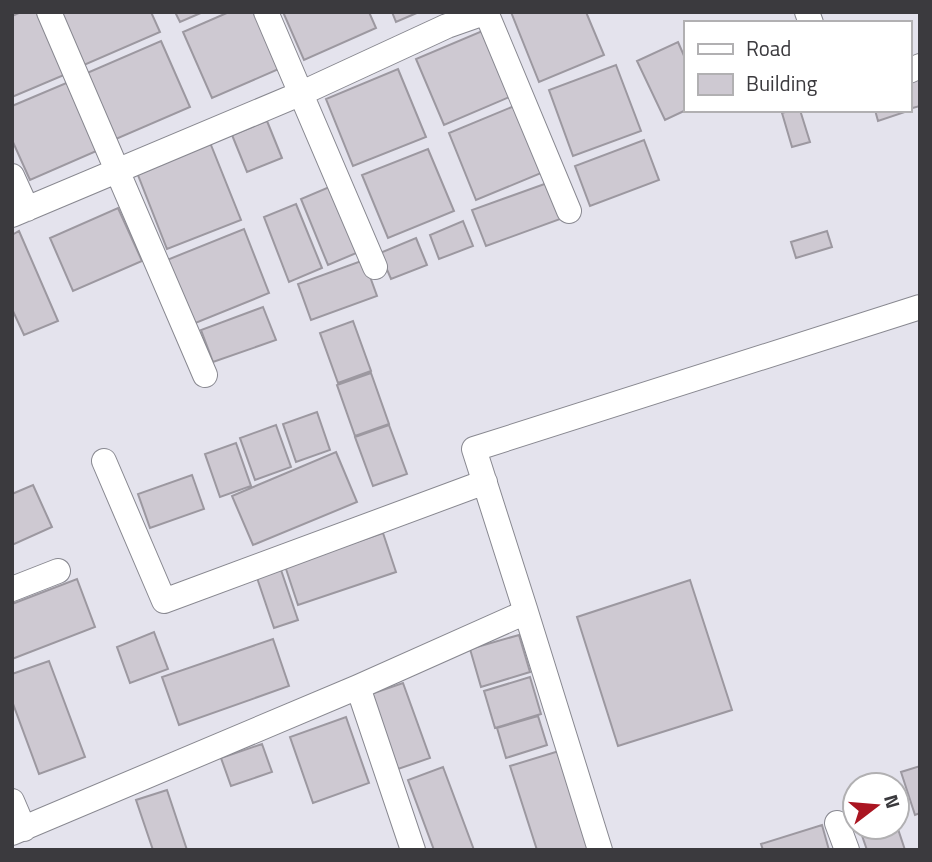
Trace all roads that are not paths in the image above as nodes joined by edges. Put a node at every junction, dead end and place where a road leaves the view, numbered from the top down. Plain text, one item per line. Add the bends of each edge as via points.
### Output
1 (49, 12) edge
2 (266, 12) edge
3 (486, 12) edge
4 (302, 93) junction
5 (119, 170) junction
6 (12, 176) edge
7 (569, 211) dead end
8 (19, 212) edge
9 (375, 267) dead end
10 (920, 307) edge
11 (205, 376) dead end
12 (104, 461) dead end
13 (485, 482) junction
14 (58, 571) dead end
15 (12, 589) edge
16 (526, 612) junction
17 (358, 687) junction
18 (12, 801) edge
19 (837, 823) dead end
20 (18, 831) edge
21 (413, 850) edge
22 (600, 850) edge
23 (847, 850) edge

1 - 5 street
2 - 4 street
3 - 4 street
3 - 7 street
4 - 5 street
4 - 9 street
5 - 8 street
5 - 11 street
6 - 8 street
10 - 13 street via 474,449
12 - 13 street via 164,601
13 - 16 street
14 - 15 street
16 - 17 street
16 - 22 street
17 - 20 street
17 - 21 street
18 - 20 street
19 - 23 street

